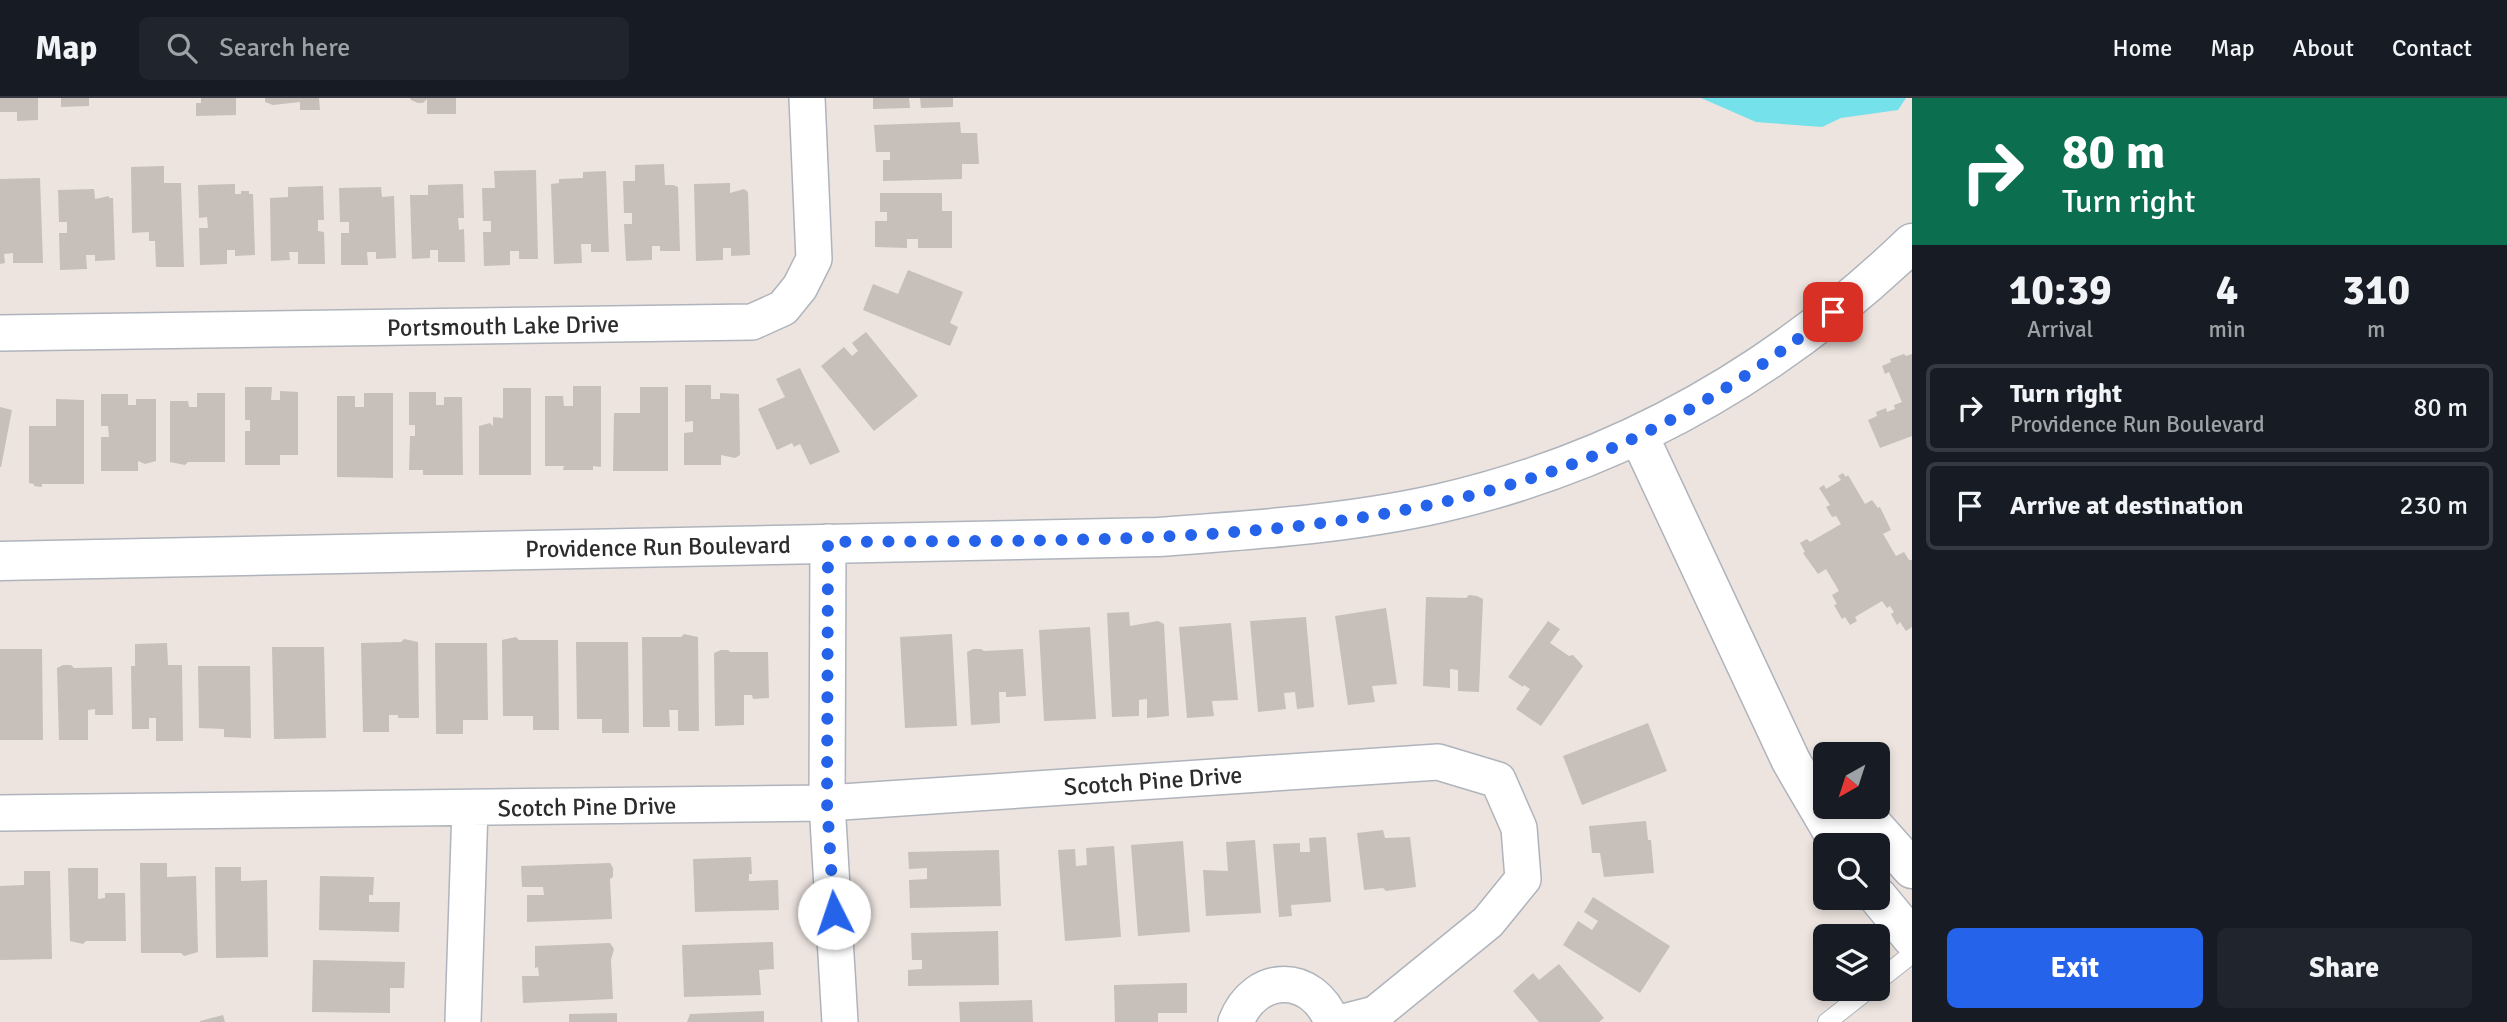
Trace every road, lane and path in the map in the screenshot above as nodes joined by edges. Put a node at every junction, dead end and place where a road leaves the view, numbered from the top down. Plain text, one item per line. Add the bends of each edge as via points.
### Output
1 (807, 98) edge
2 (1912, 243) edge
3 (0, 333) edge
4 (1639, 436) junction
5 (828, 542) junction
6 (0, 561) edge
7 (1741, 655) junction
8 (1813, 753) edge
9 (827, 803) junction
10 (470, 808) junction
11 (0, 813) edge
12 (1868, 819) edge
13 (1833, 833) edge
14 (1912, 869) edge
15 (1889, 910) edge
16 (1912, 938) edge
17 (1912, 954) edge
18 (1890, 971) edge
19 (1854, 1001) edge
20 (463, 1022) edge
21 (840, 1022) edge
22 (1236, 1022) edge
23 (1332, 1022) edge
24 (1344, 1022) edge
25 (1827, 1022) edge

1 - 3 street, Portsmouth Lake Drive via 814,259 783,308 752,322
2 - 4 street, Providence Run Boulevard via 1789,346
4 - 5 street, Providence Run Boulevard via 1492,489 1354,517 1158,537
4 - 7 street
5 - 6 street, Providence Run Boulevard
5 - 9 street
7 - 8 street
7 - 13 street via 1791,761
9 - 10 street, Scotch Pine Drive
9 - 21 street
9 - 24 street, Scotch Pine Drive via 1438,762 1498,780 1519,828 1523,879 1488,922 1375,1014
10 - 11 street, Scotch Pine Drive
10 - 20 street, Scotch Pine Drive
12 - 14 street
15 - 16 street
17 - 18 lane
19 - 25 lane
22 - 23 street via 1252,996 1284,984 1316,996

